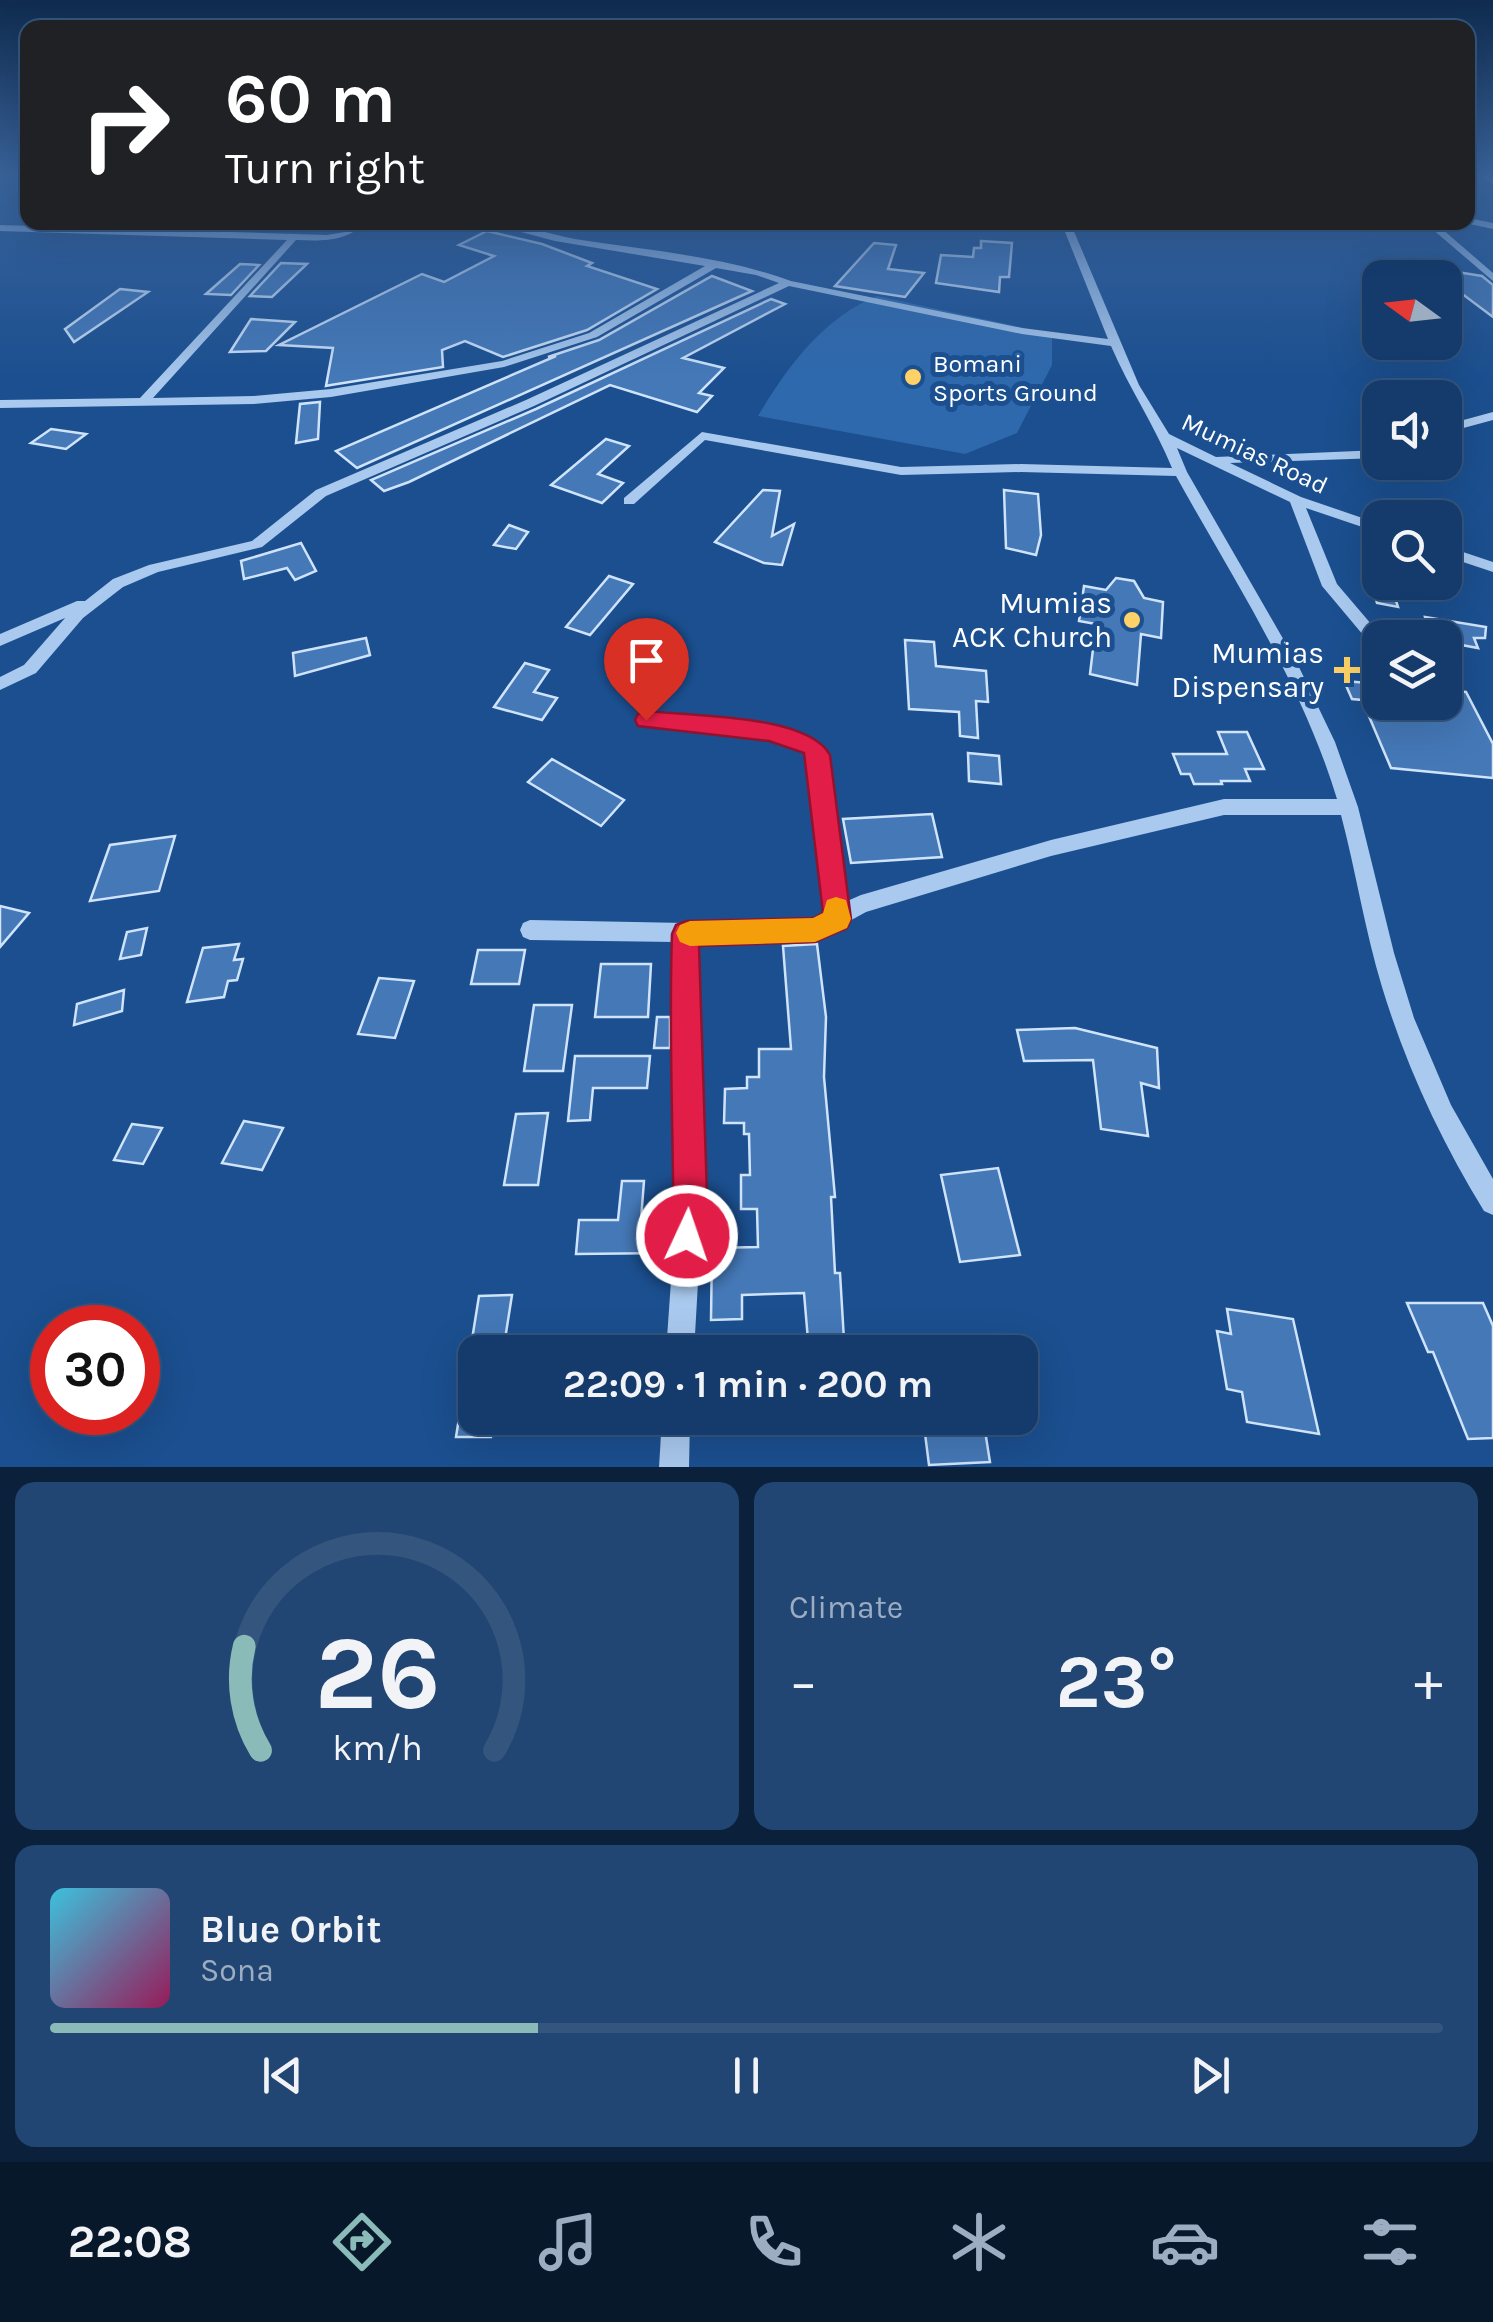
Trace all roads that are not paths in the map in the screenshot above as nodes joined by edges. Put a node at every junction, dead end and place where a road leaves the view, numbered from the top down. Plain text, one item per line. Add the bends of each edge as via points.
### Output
1 (288, 243) edge
2 (597, 243) edge
3 (1074, 243) edge
4 (1453, 243) edge
5 (712, 266) junction
6 (1493, 278) edge
7 (788, 283) junction
8 (1115, 343) junction
9 (144, 400) junction
10 (0, 404) edge
11 (1493, 416) edge
12 (1462, 425) edge
13 (1167, 440) junction
14 (1362, 455) edge
15 (1208, 460) junction
16 (1180, 472) junction
17 (1296, 500) junction
18 (629, 501) dead end
19 (1362, 523) edge
20 (1462, 557) edge
21 (1493, 568) edge
22 (91, 601) junction
23 (1362, 623) edge
24 (0, 640) edge
25 (0, 684) edge
26 (646, 720) dead end
27 (1348, 808) junction
28 (837, 919) junction
29 (530, 930) dead end
30 (686, 934) junction
31 (1493, 1202) edge
32 (681, 1335) edge
33 (675, 1435) edge
34 (674, 1467) edge

1 - 9 street
2 - 5 street
3 - 8 street, Mumias Road
4 - 6 street
5 - 7 street
5 - 9 street via 593,335 504,364 287,398
7 - 8 street
7 - 22 street via 321,493 257,544 154,568
8 - 13 street, Mumias Road
9 - 10 street
11 - 12 street
13 - 15 street, Mumias Road
13 - 16 street
14 - 15 street
15 - 17 street, Mumias Road
16 - 18 street via 901,472 702,436
16 - 27 street via 1288,664
17 - 19 street, Mumias Road
17 - 23 street via 1330,586
20 - 21 street
22 - 24 street
22 - 25 street via 30,669
26 - 28 street via 770,732 812,747
27 - 28 street via 1224,806 890,895
27 - 31 street via 1410,1039 1467,1163
28 - 30 street via 815,930
29 - 30 street
30 - 32 street via 690,1196
33 - 34 street

